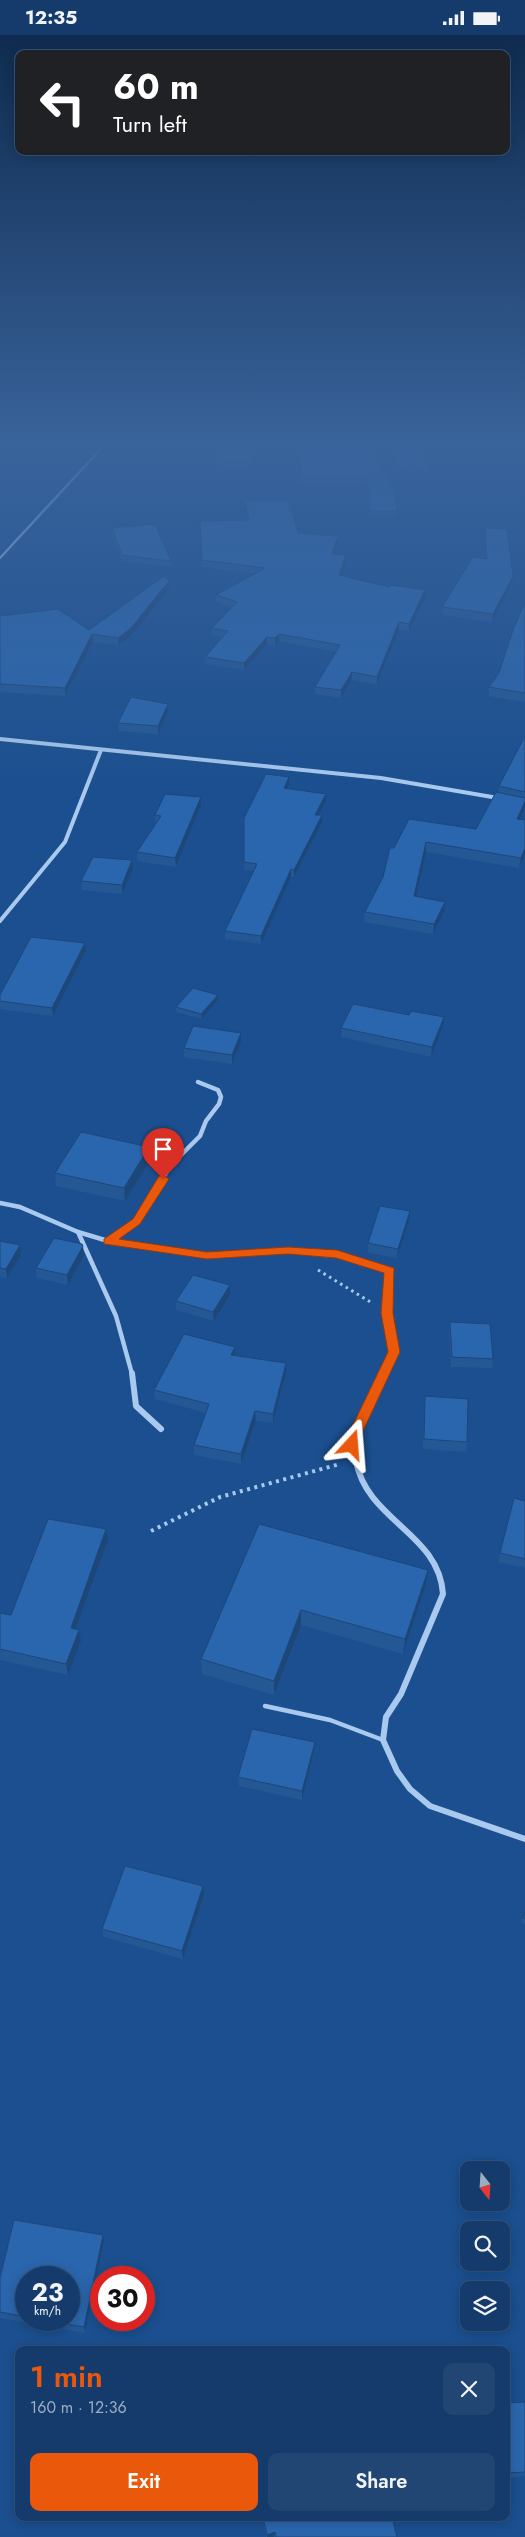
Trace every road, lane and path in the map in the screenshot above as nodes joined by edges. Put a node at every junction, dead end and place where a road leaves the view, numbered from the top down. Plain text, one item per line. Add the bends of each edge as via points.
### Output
1 (0, 739) edge
2 (101, 750) junction
3 (500, 799) edge
4 (0, 921) edge
5 (198, 1083) dead end
6 (0, 1203) edge
7 (78, 1232) junction
8 (108, 1241) junction
9 (288, 1251) junction
10 (387, 1313) junction
11 (161, 1429) dead end
12 (355, 1459) junction
13 (151, 1531) dead end
14 (265, 1706) dead end
15 (383, 1740) junction
16 (525, 1839) edge

1 - 2 street
2 - 3 street via 382,778
2 - 4 street via 65,842
5 - 8 street via 218,1091 222,1097 219,1104 200,1136 170,1166 137,1221
6 - 7 street via 20,1207
7 - 8 street
7 - 11 street via 103,1281 114,1313 135,1389 136,1407
8 - 9 street via 207,1255
9 - 10 path
9 - 10 street via 337,1254 390,1271
10 - 12 street via 394,1352 356,1431 352,1445
12 - 13 path via 220,1497
12 - 15 street via 358,1477 368,1494 431,1555 439,1568 444,1587 401,1694 386,1717
14 - 15 lane via 330,1719
15 - 16 street via 410,1789 430,1806

